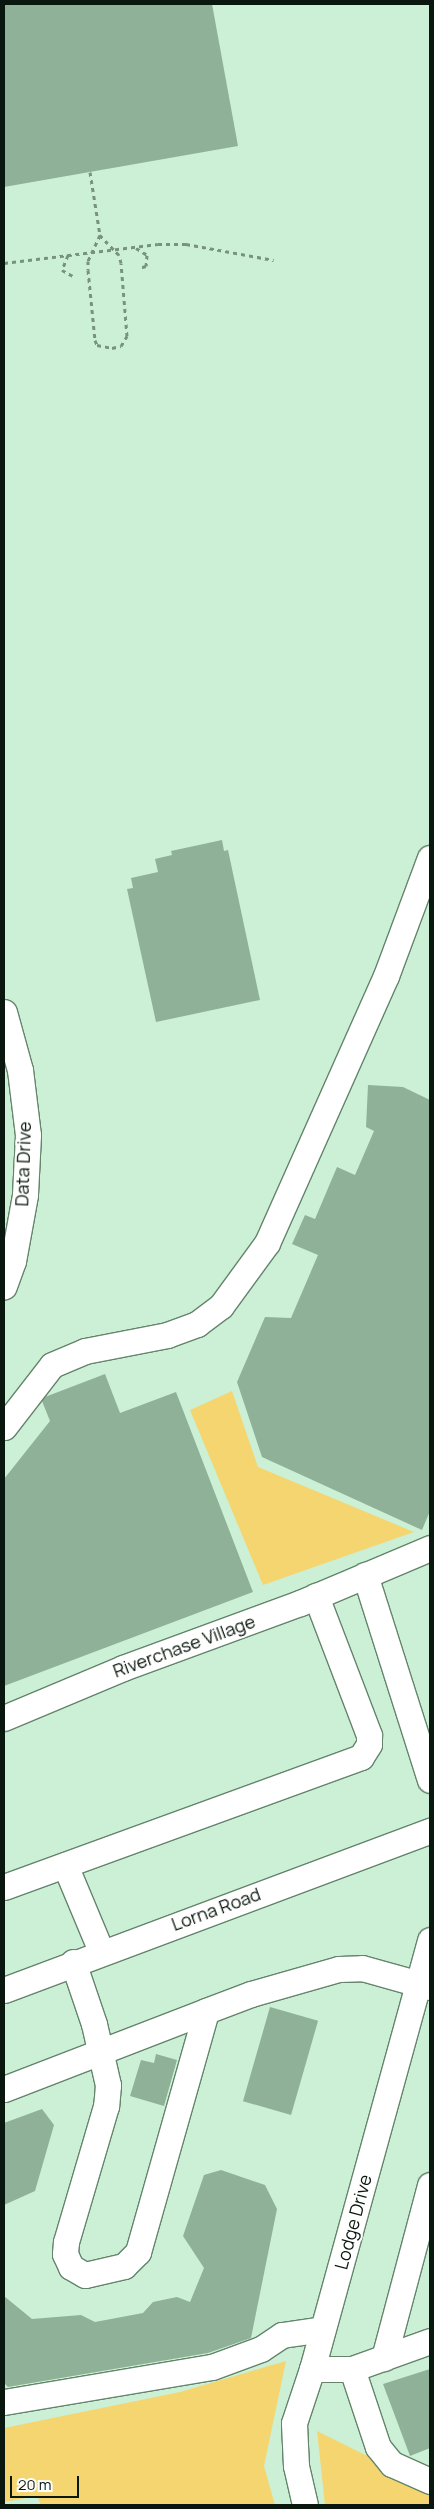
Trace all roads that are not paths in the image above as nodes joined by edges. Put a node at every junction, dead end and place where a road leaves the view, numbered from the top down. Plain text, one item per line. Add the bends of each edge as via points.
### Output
1 (430, 858) edge
2 (4, 1012) edge
3 (4, 1286) edge
4 (4, 1427) edge
5 (427, 1552) edge
6 (365, 1575) junction
7 (316, 1596) junction
8 (4, 1718) edge
9 (430, 1780) edge
10 (430, 1831) edge
11 (65, 1865) junction
12 (4, 1887) edge
13 (430, 1940) edge
14 (101, 1951) junction
15 (73, 1962) junction
16 (424, 1986) edge
17 (4, 1990) edge
18 (206, 2012) junction
19 (101, 2051) junction
20 (4, 2088) edge
21 (430, 2185) edge
22 (324, 2328) junction
23 (430, 2342) edge
24 (384, 2358) junction
25 (312, 2369) junction
26 (352, 2369) junction
27 (4, 2402) edge
28 (430, 2481) edge
29 (305, 2505) edge

1 - 4 street via 386,976 267,1243 221,1306 197,1324 167,1335 86,1351 52,1365
2 - 3 street, Data Drive via 20,1070 28,1135 25,1194 13,1261
5 - 6 street, Riverchase Village
6 - 7 street, Riverchase Village
6 - 9 street
7 - 8 street, Riverchase Village via 123,1668
7 - 11 street via 369,1735 366,1751 353,1761 236,1800
10 - 14 street, Lorna Road
11 - 12 street
11 - 14 street
13 - 16 street, Lodge Drive
14 - 15 street, Lorna Road
15 - 17 street, Lorna Road
15 - 19 street
16 - 18 street via 362,1968 339,1969 251,1994
16 - 22 street, Lodge Drive
18 - 19 street
18 - 19 street via 138,2252 124,2266 86,2275 71,2267 65,2254 106,2106 108,2085
19 - 20 street
21 - 24 street
22 - 25 street, Lodge Drive
22 - 27 street via 282,2335 261,2349 212,2367
23 - 24 street
24 - 26 street
25 - 26 street
25 - 29 street, Lodge Drive via 294,2423 296,2466
26 - 28 street via 378,2447 392,2464

